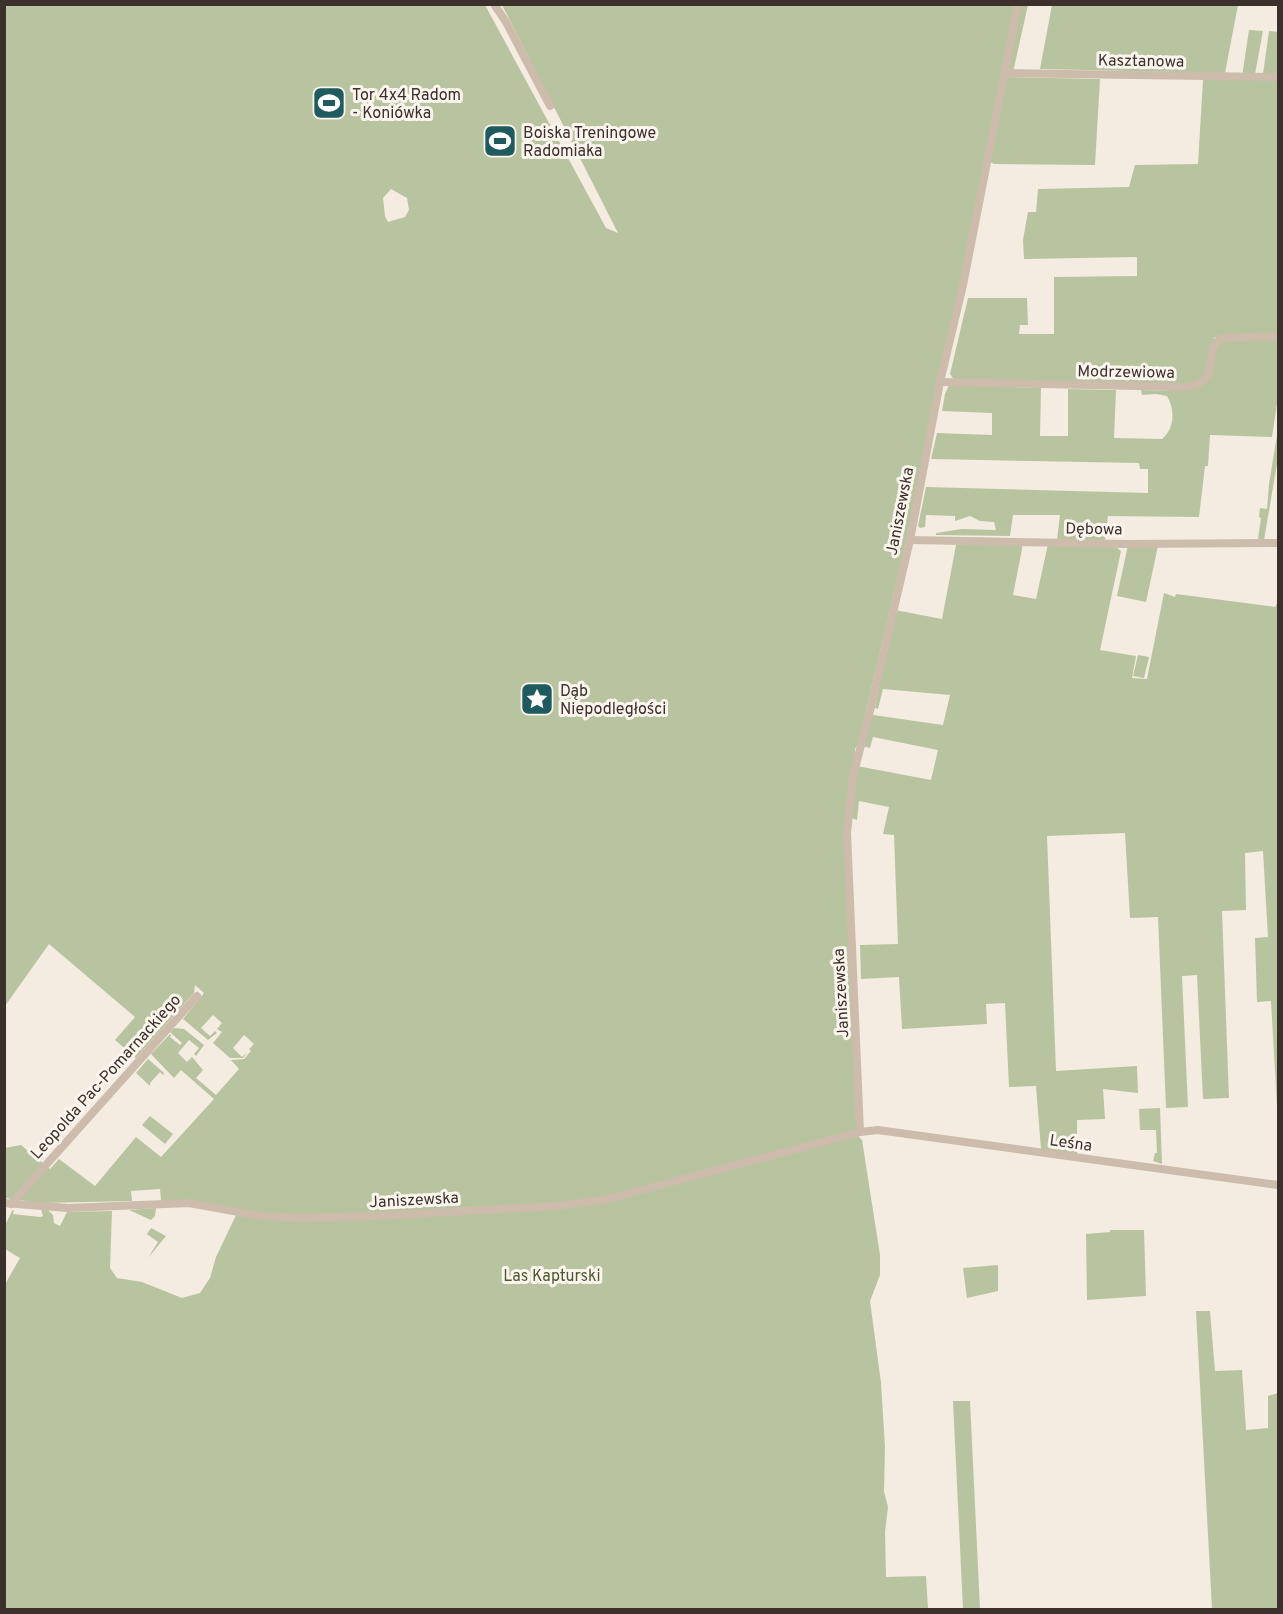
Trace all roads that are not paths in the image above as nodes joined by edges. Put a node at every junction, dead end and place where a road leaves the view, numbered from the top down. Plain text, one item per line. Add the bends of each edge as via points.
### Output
1 (494, 4) edge
2 (1018, 4) edge
3 (1004, 73) junction
4 (1278, 76) edge
5 (550, 106) dead end
6 (1278, 336) edge
7 (940, 382) junction
8 (910, 540) junction
9 (1278, 543) edge
10 (197, 996) dead end
11 (860, 1132) junction
12 (1278, 1185) edge
13 (8, 1203) edge

1 - 5 street
2 - 3 street, Janiszewska
3 - 4 street, Kasztanowa
3 - 7 street, Janiszewska
6 - 7 street, Modrzewiowa via 1222,338 1214,346 1206,380 1187,387
7 - 8 street, Janiszewska
8 - 9 street, Dębowa
8 - 11 street, Janiszewska via 856,758 849,807
10 - 13 street, Leopolda Pac-Pomarnackiego
11 - 12 street, Leśna via 887,1131
11 - 13 street, Janiszewska via 604,1200 564,1206 301,1218 261,1216 189,1203 87,1208

